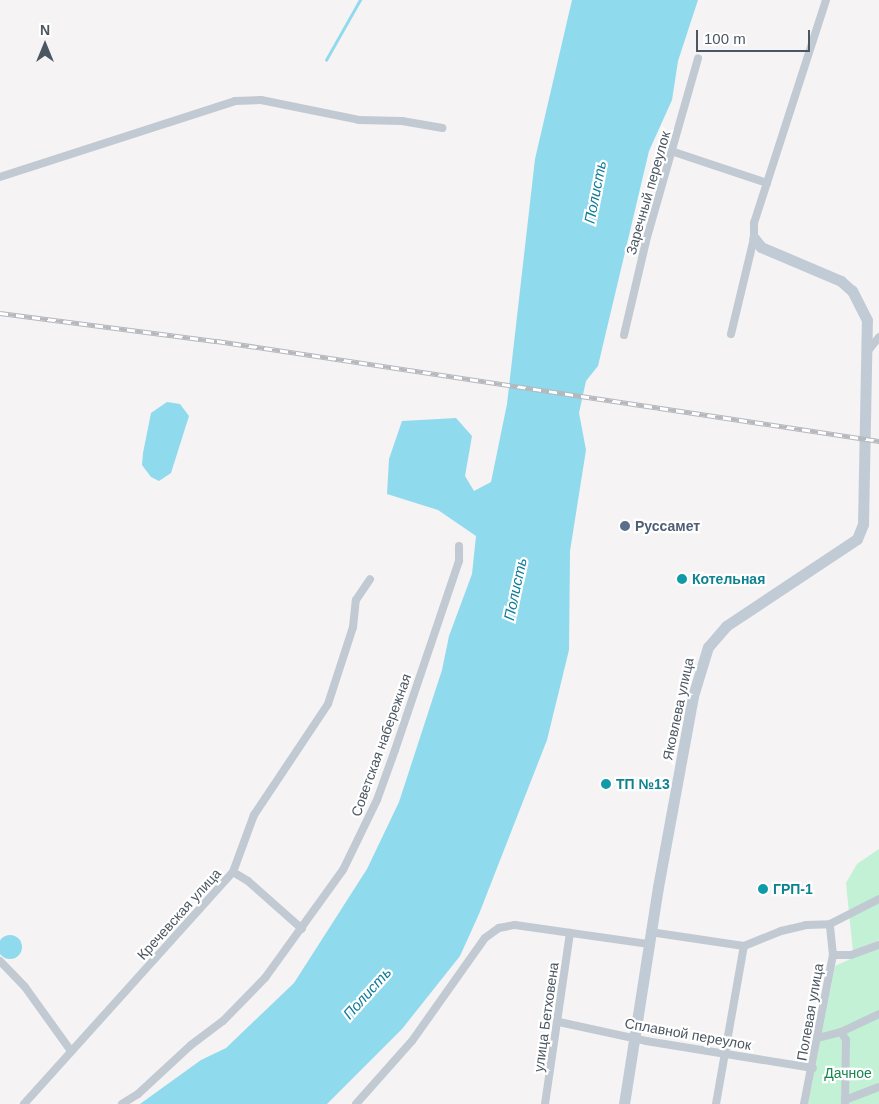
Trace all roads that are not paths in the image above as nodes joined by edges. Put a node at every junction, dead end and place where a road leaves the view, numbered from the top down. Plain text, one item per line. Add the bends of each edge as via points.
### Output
1 (826, 0) edge
2 (698, 58) dead end
3 (442, 128) dead end
4 (674, 152) junction
5 (0, 177) edge
6 (767, 183) junction
7 (754, 238) junction
8 (731, 334) dead end
9 (624, 335) dead end
10 (879, 336) edge
11 (867, 352) junction
12 (459, 546) dead end
13 (370, 579) dead end
14 (233, 872) junction
15 (879, 899) edge
16 (830, 924) junction
17 (302, 929) junction
18 (570, 933) junction
19 (649, 938) junction
20 (879, 945) edge
21 (744, 946) junction
22 (833, 955) junction
23 (0, 961) edge
24 (879, 1014) edge
25 (559, 1022) junction
26 (841, 1032) junction
27 (635, 1038) junction
28 (818, 1038) junction
29 (71, 1051) junction
30 (725, 1053) junction
31 (812, 1068) junction
32 (879, 1087) edge
33 (845, 1102) edge
34 (24, 1104) edge
35 (122, 1104) edge
36 (356, 1104) edge
37 (545, 1104) edge
38 (624, 1104) edge
39 (716, 1104) edge
40 (804, 1104) edge

1 - 6 street
2 - 4 street, Заречный переулок
3 - 5 street via 402,121 359,120 261,100 235,101
4 - 6 street
4 - 9 street, Заречный переулок via 646,242
6 - 7 street via 754,223
7 - 8 street
7 - 11 street, Яковлева улица via 761,247 826,273 852,291 867,320
10 - 11 street
11 - 19 street, Яковлева улица via 863,524 857,540 726,626 708,646 693,696
12 - 17 street, Советская набережная via 459,560 377,800 342,870
13 - 14 street, Кречевская улица via 356,600 353,627 328,704 254,815
14 - 17 street via 248,881
14 - 29 street, Кречевская улица
15 - 16 street
16 - 21 street via 798,927
16 - 22 street, Полевая улица
17 - 35 street, Советская набережная via 265,978 223,1020 190,1045 138,1094
18 - 19 street
18 - 25 street, улица Бетховена
18 - 36 street via 515,925 499,928 485,938 412,1041
19 - 21 street
19 - 27 street, Яковлева улица
20 - 22 street via 851,955
21 - 30 street
22 - 28 street, Полевая улица
23 - 29 street via 25,987
24 - 26 street
25 - 27 street, Сплавной переулок
25 - 37 street, улица Бетховена
26 - 28 street
26 - 33 street via 846,1040
27 - 30 street, Сплавной переулок
27 - 38 street, Яковлева улица
28 - 31 street, Полевая улица
29 - 34 street, Кречевская улица
30 - 31 street, Сплавной переулок
30 - 39 street
31 - 40 street, Полевая улица
32 - 33 street

